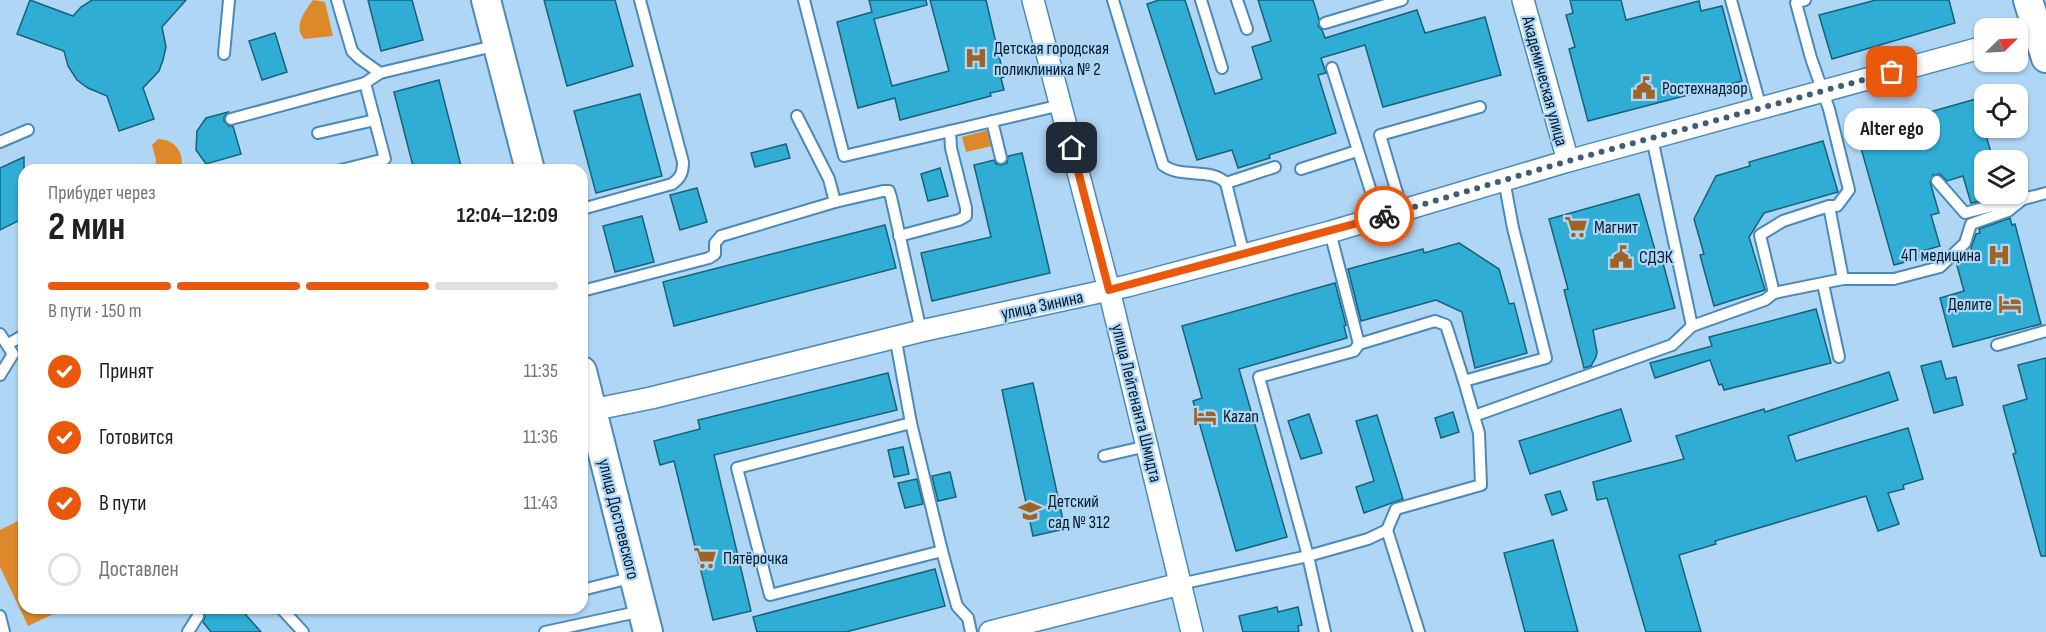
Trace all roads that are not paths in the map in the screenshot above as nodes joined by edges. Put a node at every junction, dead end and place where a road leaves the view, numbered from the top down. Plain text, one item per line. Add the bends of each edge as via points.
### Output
1 (229, 0) edge
2 (338, 0) edge
3 (486, 0) edge
4 (640, 0) edge
5 (804, 0) edge
6 (1033, 0) edge
7 (1113, 0) edge
8 (1201, 0) edge
9 (1237, 0) edge
10 (1402, 0) edge
11 (1523, 0) edge
12 (1731, 0) edge
13 (1805, 0) edge
14 (2028, 0) edge
15 (1325, 23) dead end
16 (1247, 29) dead end
17 (2037, 39) edge
18 (498, 45) junction
19 (1974, 50) edge
20 (224, 54) dead end
21 (1222, 68) dead end
22 (1332, 68) dead end
23 (380, 73) junction
24 (365, 83) junction
25 (1823, 91) junction
26 (1061, 105) junction
27 (1480, 107) dead end
28 (1761, 108) junction
29 (797, 116) dead end
30 (231, 119) dead end
31 (375, 120) junction
32 (992, 121) junction
33 (28, 130) dead end
34 (950, 131) junction
35 (318, 133) dead end
36 (1652, 138) junction
37 (0, 142) edge
38 (1358, 151) junction
39 (1001, 158) dead end
40 (1568, 161) junction
41 (365, 164) edge
42 (528, 164) edge
43 (1275, 167) dead end
44 (1301, 169) dead end
45 (1504, 180) junction
46 (1937, 181) dead end
47 (1226, 183) junction
48 (2046, 193) edge
49 (2028, 198) edge
50 (835, 202) junction
51 (1995, 204) edge
52 (2018, 204) edge
53 (588, 207) edge
54 (1829, 207) junction
55 (1402, 210) junction
56 (1379, 217) junction
57 (1330, 232) junction
58 (899, 236) junction
59 (1244, 255) junction
60 (1843, 279) junction
61 (1823, 284) junction
62 (588, 289) edge
63 (1109, 290) junction
64 (1774, 293) junction
65 (1692, 326) junction
66 (921, 331) junction
67 (2046, 332) edge
68 (0, 334) edge
69 (895, 336) junction
70 (18, 338) edge
71 (8, 344) junction
72 (1359, 344) junction
73 (1997, 345) dead end
74 (1839, 357) dead end
75 (0, 375) edge
76 (1464, 381) junction
77 (588, 411) edge
78 (588, 415) edge
79 (1474, 416) junction
80 (912, 423) junction
81 (1147, 446) junction
82 (1104, 456) dead end
83 (1387, 530) junction
84 (942, 551) junction
85 (1308, 556) junction
86 (634, 577) junction
87 (1180, 584) junction
88 (588, 588) edge
89 (286, 614) edge
90 (0, 616) edge
91 (198, 616) dead end
92 (645, 621) edge
93 (583, 628) edge
94 (4, 632) edge
95 (188, 632) edge
96 (303, 632) edge
97 (545, 632) edge
98 (971, 632) edge
99 (990, 632) edge
100 (1192, 632) edge
101 (1325, 632) edge
102 (1419, 632) edge

1 - 20 lane
2 - 23 lane via 352,51
3 - 18 main road
4 - 53 lane via 683,170 672,184
5 - 34 lane via 844,156
6 - 26 street, улица Лейтенанта Шмидта
7 - 47 lane via 1163,165 1172,172 1220,176
8 - 21 lane
9 - 16 lane
10 - 15 lane
11 - 40 street, Академическая улица
12 - 28 lane
13 - 25 lane via 1796,3
14 - 17 main road
18 - 23 lane
18 - 42 main road
19 - 25 street, улица Зинина
22 - 38 lane
23 - 24 lane
24 - 30 lane
24 - 31 lane
25 - 28 street, улица Зинина
25 - 54 lane via 1849,190 1838,206
26 - 32 lane
26 - 63 street, улица Лейтенанта Шмидта
27 - 55 lane via 1380,135
28 - 36 street, улица Зинина
29 - 50 lane
31 - 35 lane
31 - 41 lane via 385,159
32 - 34 lane
32 - 39 lane
33 - 37 lane
34 - 58 lane via 966,216
36 - 40 street, улица Зинина
36 - 65 lane
38 - 44 lane
38 - 56 lane
40 - 45 street, улица Зинина
43 - 47 lane
45 - 55 street, улица Зинина
45 - 76 lane via 1546,358
46 - 51 lane via 1965,213
47 - 59 lane
48 - 49 lane
50 - 58 lane via 889,191
50 - 62 lane via 721,236 715,243 715,254 709,258
52 - 60 lane via 1971,224 1965,243 1940,267 1894,279
54 - 60 lane
54 - 64 lane via 1783,221 1760,235
55 - 56 street, улица Зинина
56 - 57 street, улица Зинина
57 - 59 street, улица Зинина
57 - 72 lane
58 - 66 lane
59 - 63 street, улица Зинина
60 - 61 lane
61 - 64 lane
61 - 74 lane
63 - 66 street, улица Зинина
63 - 81 street, улица Лейтенанта Шмидта
64 - 65 lane via 1766,300
65 - 79 lane via 1672,345 1550,384
66 - 69 street, улица Зинина
67 - 73 lane
68 - 71 lane
69 - 77 street, улица Зинина
69 - 80 lane
70 - 71 lane
71 - 75 lane via 13,354
72 - 76 lane via 1435,321 1446,325
72 - 85 lane via 1354,351 1260,377
76 - 79 lane
78 - 86 main road, улица Достоевского
79 - 83 lane via 1479,433 1480,485 1396,509
80 - 84 lane
80 - 84 lane via 737,468 770,595
81 - 82 lane
81 - 87 street, улица Лейтенанта Шмидта
83 - 85 lane via 1368,540
83 - 102 lane
84 - 98 lane via 957,606 968,618
85 - 87 lane
85 - 101 lane
86 - 88 lane
86 - 92 main road, улица Достоевского
87 - 99 street
87 - 100 street, улица Лейтенанта Шмидта
89 - 96 lane
90 - 94 lane
91 - 95 lane
92 - 93 lane
93 - 97 lane

